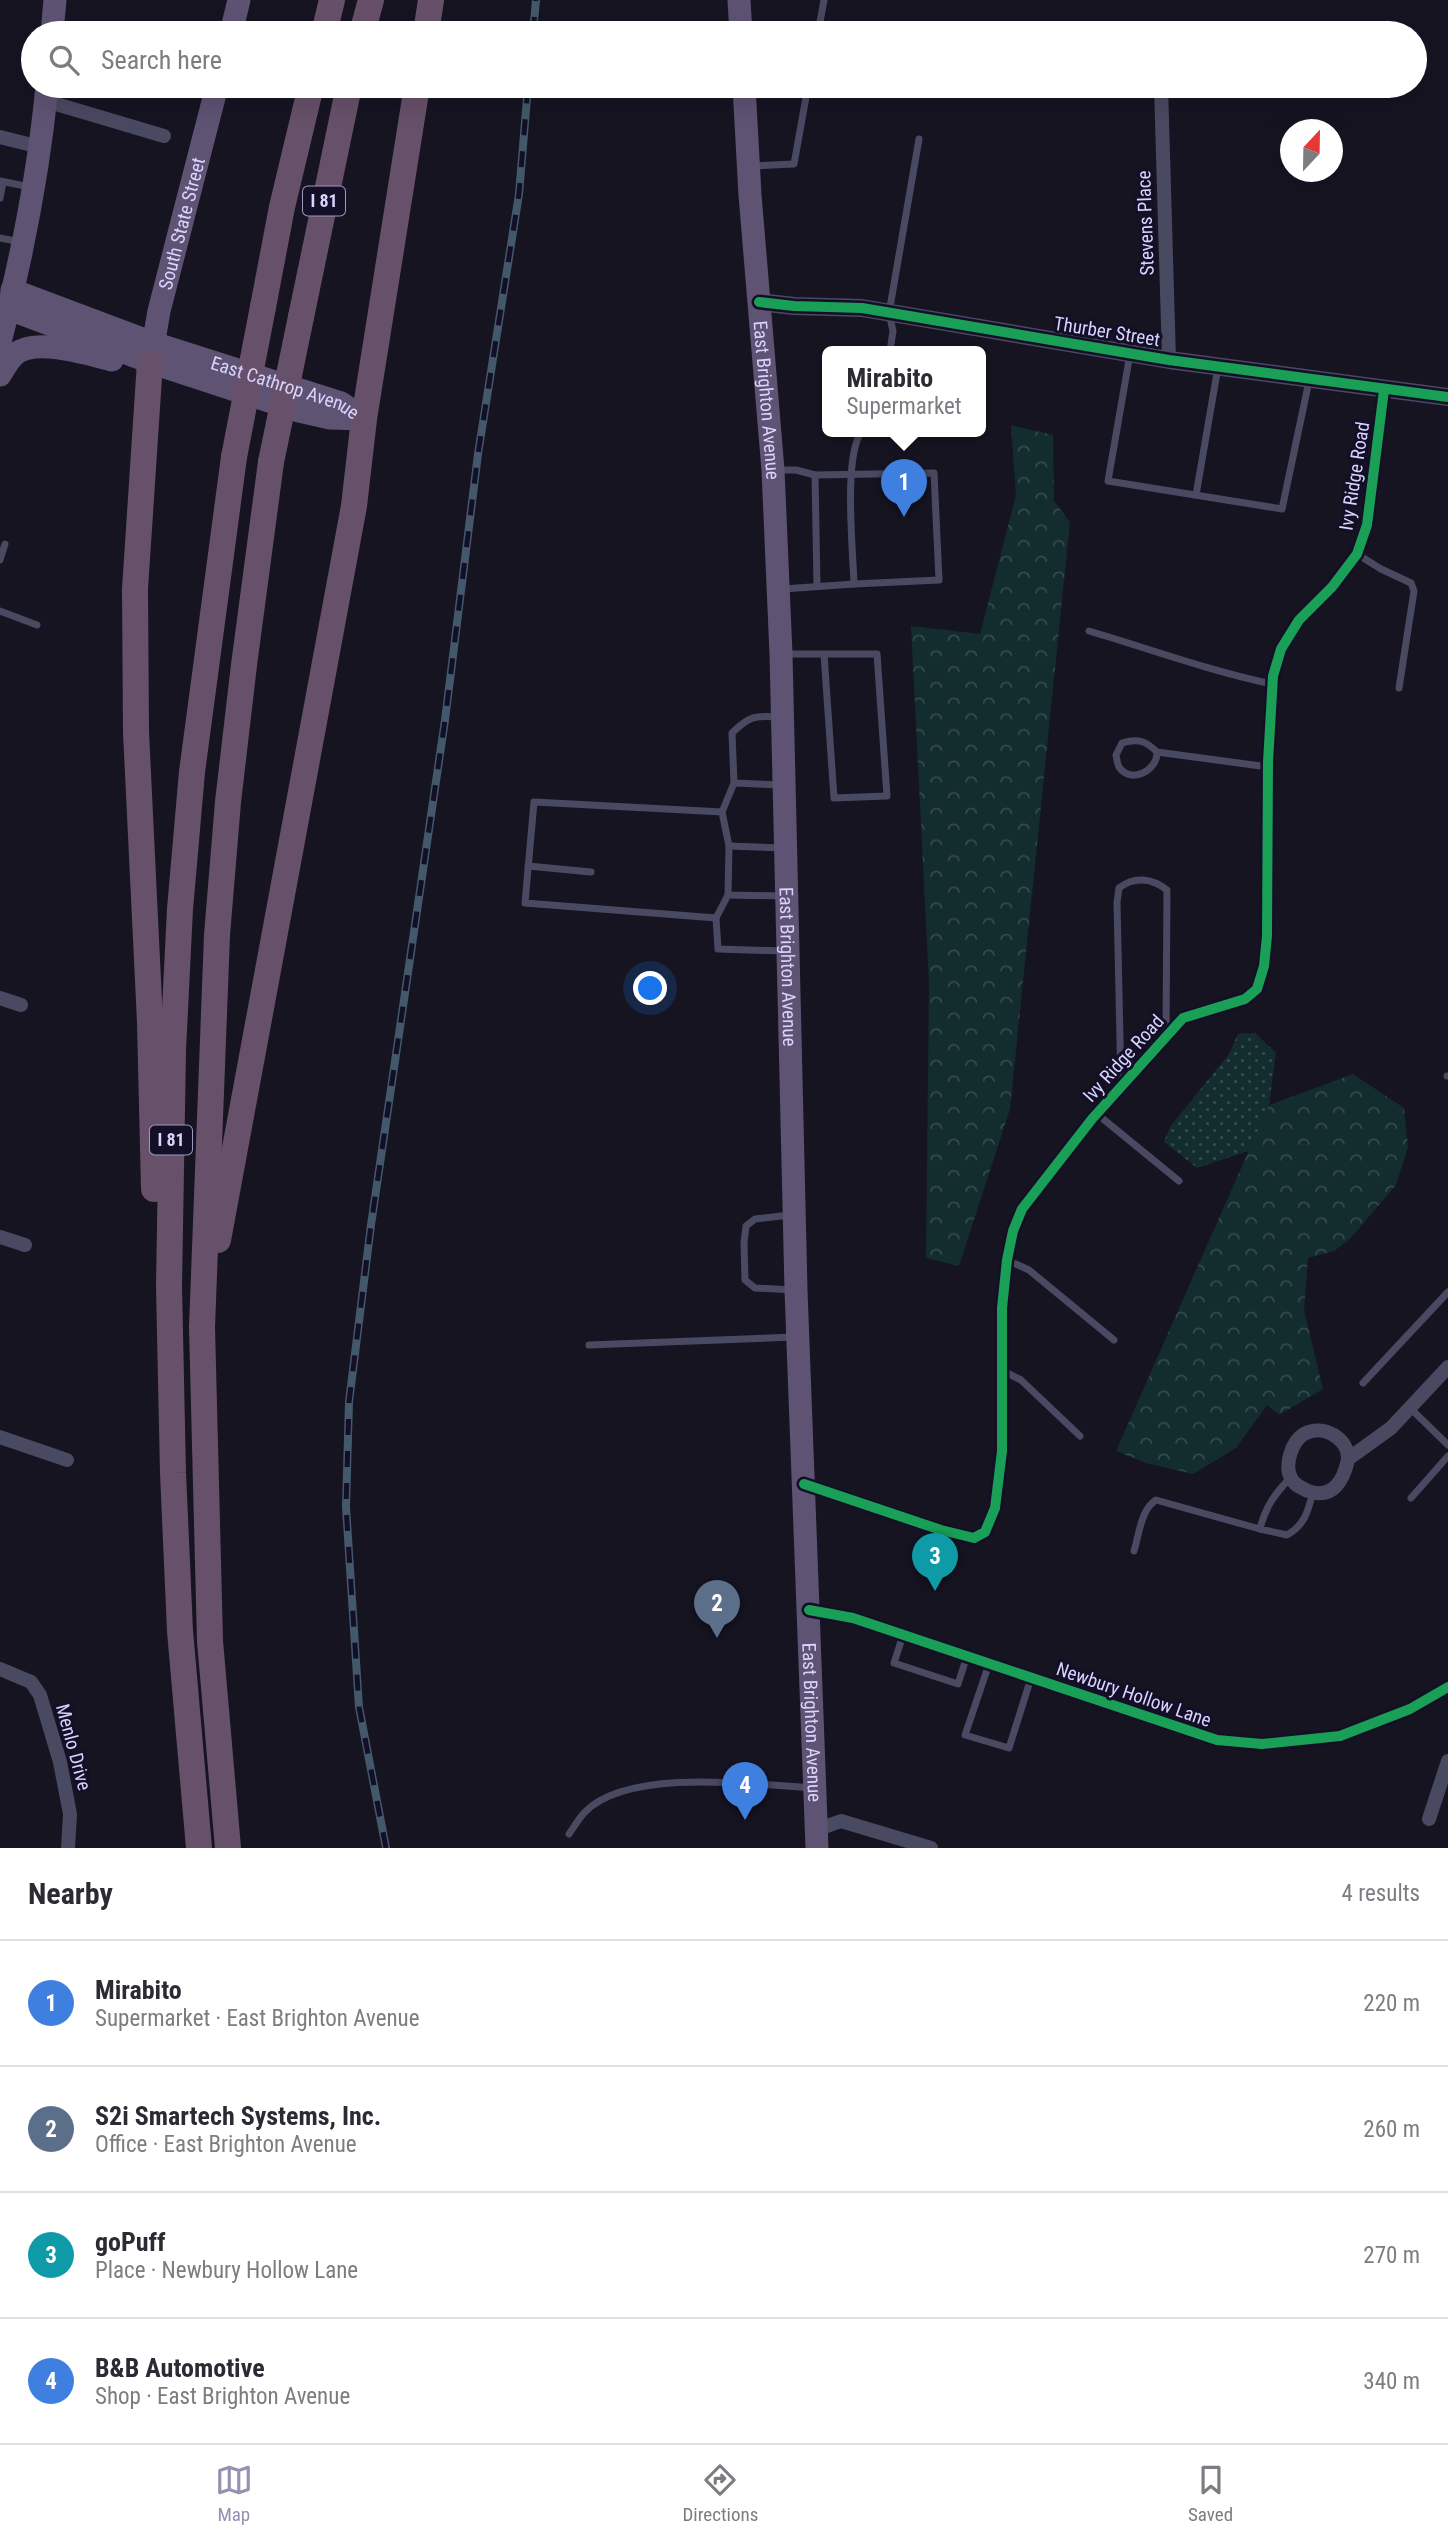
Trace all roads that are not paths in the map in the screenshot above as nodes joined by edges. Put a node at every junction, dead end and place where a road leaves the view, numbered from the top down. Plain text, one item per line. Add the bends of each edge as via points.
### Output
1 (55, 0) edge
2 (239, 0) edge
3 (332, 0) edge
4 (371, 0) edge
5 (431, 0) edge
6 (739, 0) edge
7 (824, 0) edge
8 (53, 21) edge
9 (234, 21) edge
10 (327, 21) edge
11 (365, 21) edge
12 (428, 21) edge
13 (740, 21) edge
14 (820, 21) edge
15 (46, 98) edge
16 (57, 98) edge
17 (215, 98) edge
18 (308, 98) edge
19 (346, 98) edge
20 (415, 98) edge
21 (745, 98) edge
22 (806, 98) edge
23 (1161, 98) edge
24 (164, 136) dead end
25 (0, 137) edge
26 (919, 139) dead end
27 (40, 147) junction
28 (748, 166) junction
29 (1, 181) edge
30 (32, 187) junction
31 (0, 198) edge
32 (11, 240) edge
33 (8, 299) edge
34 (760, 302) junction
35 (889, 313) junction
36 (0, 342) edge
37 (891, 346) edge
38 (152, 353) junction
39 (1130, 353) junction
40 (1169, 360) junction
41 (1218, 366) junction
42 (0, 375) edge
43 (1309, 379) junction
44 (1384, 390) junction
45 (1448, 397) edge
46 (364, 419) junction
47 (859, 437) edge
48 (773, 470) junction
49 (851, 474) junction
50 (815, 475) junction
51 (1196, 495) junction
52 (843, 508) dead end
53 (852, 508) junction
54 (5, 544) dead end
55 (853, 548) junction
56 (843, 549) dead end
57 (1357, 554) junction
58 (0, 560) edge
59 (855, 584) junction
60 (817, 586) junction
61 (778, 589) junction
62 (0, 611) edge
63 (37, 625) dead end
64 (1089, 631) dead end
65 (781, 654) junction
66 (824, 654) junction
67 (1272, 684) junction
68 (1399, 688) dead end
69 (783, 717) junction
70 (1157, 752) junction
71 (1268, 767) junction
72 (734, 783) junction
73 (785, 785) junction
74 (722, 812) junction
75 (730, 846) junction
76 (787, 848) junction
77 (528, 866) junction
78 (591, 872) dead end
79 (728, 895) junction
80 (788, 897) junction
81 (716, 918) junction
82 (789, 951) junction
83 (0, 998) edge
84 (21, 1005) dead end
85 (1166, 1034) junction
86 (1121, 1085) junction
87 (1097, 1114) junction
88 (1179, 1181) dead end
89 (794, 1214) junction
90 (0, 1237) edge
91 (25, 1245) dead end
92 (1007, 1260) junction
93 (169, 1286) junction
94 (796, 1290) junction
95 (1448, 1292) edge
96 (202, 1327) junction
97 (798, 1336) junction
98 (1114, 1340) dead end
99 (589, 1345) dead end
100 (1448, 1367) edge
101 (1002, 1371) junction
102 (1363, 1383) dead end
103 (1410, 1408) junction
104 (1080, 1436) dead end
105 (0, 1437) edge
106 (1448, 1445) edge
107 (1448, 1456) edge
108 (1348, 1459) junction
109 (67, 1460) dead end
110 (1290, 1478) junction
111 (804, 1484) junction
112 (1313, 1492) junction
113 (1412, 1498) dead end
114 (1260, 1529) junction
115 (1134, 1551) dead end
116 (809, 1609) junction
117 (903, 1635) junction
118 (967, 1656) junction
119 (989, 1664) junction
120 (5, 1671) edge
121 (1031, 1678) junction
122 (1448, 1687) edge
123 (1448, 1761) edge
124 (815, 1788) junction
125 (1429, 1819) dead end
126 (569, 1834) dead end
127 (817, 1839) edge
128 (197, 1840) edge
129 (68, 1848) edge
130 (228, 1848) edge
131 (931, 1848) edge

1 - 8 main road
2 - 9 main road
3 - 10 highway
4 - 11 highway
5 - 12 highway
6 - 13 main road
7 - 14 lane
15 - 27 main road
16 - 24 street
17 - 38 main road, South State Street
18 - 93 highway, I 81, bridge via 282,207 234,457 192,772 173,1049
19 - 96 highway, I 81, bridge via 271,462 233,761 217,935
20 - 46 highway
21 - 28 main road, East Brighton Avenue
22 - 28 lane via 794,164
23 - 40 street, Stevens Place
25 - 27 street
26 - 35 lane
27 - 30 main road
28 - 34 main road, East Brighton Avenue
29 - 30 lane
29 - 31 lane
30 - 32 main road
32 - 33 main road
33 - 36 main road
33 - 38 main road, East Cathrop Avenue
34 - 35 street, Thurber Street
34 - 48 main road, East Brighton Avenue
35 - 37 lane
35 - 39 street, Thurber Street
38 - 42 main road via 120,362 48,347 29,349 14,355
38 - 46 main road, East Cathrop Avenue via 299,411
38 - 93 highway via 135,589 136,732 154,1193
39 - 40 street, Thurber Street
39 - 51 lane via 1108,481
40 - 41 street, Thurber Street
41 - 43 street, Thurber Street
41 - 51 lane
43 - 44 street, Thurber Street
43 - 51 lane via 1282,509
44 - 45 street, Thurber Street
44 - 57 street, Ivy Ridge Road via 1367,525
46 - 96 highway via 354,506
47 - 49 lane
48 - 50 lane
48 - 61 main road, East Brighton Avenue
49 - 50 lane
49 - 53 lane
49 - 59 lane via 934,473 939,580
50 - 60 lane via 820,508
52 - 53 lane
53 - 55 lane via 848,531
54 - 58 lane
55 - 56 lane
55 - 59 lane
57 - 67 street, Ivy Ridge Road via 1299,620 1281,649
57 - 68 lane via 1411,583 1414,592
59 - 60 lane
60 - 61 lane
61 - 65 main road, East Brighton Avenue
62 - 63 lane
64 - 67 lane
65 - 66 lane
65 - 69 main road, East Brighton Avenue
66 - 66 lane via 877,654 887,796 834,798
67 - 71 street, Ivy Ridge Road
69 - 72 lane via 758,715 732,733
69 - 73 main road, East Brighton Avenue
70 - 70 lane via 1147,742 1133,739 1122,743 1116,755 1119,767 1136,775 1153,766
70 - 71 lane
71 - 85 street, Ivy Ridge Road via 1267,936 1265,966 1257,989 1245,999 1183,1017
72 - 73 lane
72 - 74 lane
73 - 76 main road, East Brighton Avenue
74 - 75 lane
74 - 77 lane via 534,803
75 - 76 lane
75 - 79 lane
76 - 80 main road, East Brighton Avenue
77 - 78 lane
77 - 81 lane via 525,903
79 - 80 lane
79 - 81 lane
80 - 82 main road, East Brighton Avenue
81 - 82 lane via 718,949
82 - 89 main road, East Brighton Avenue
83 - 84 street
85 - 86 street, Ivy Ridge Road
85 - 86 lane via 1167,890 1147,880 1128,881 1119,888 1117,902
86 - 87 street, Ivy Ridge Road
87 - 88 lane
87 - 92 street, Ivy Ridge Road via 1022,1209
89 - 94 main road, East Brighton Avenue
89 - 94 lane via 755,1219 746,1226 744,1242 745,1280 755,1288
90 - 91 street
92 - 98 lane via 1029,1270
92 - 101 street, Ivy Ridge Road
93 - 128 highway, I 81 via 180,1631
94 - 97 main road, East Brighton Avenue
95 - 102 lane
96 - 130 highway, I 81 via 210,1641
97 - 99 lane
97 - 111 main road, East Brighton Avenue
100 - 103 street
101 - 104 lane via 1021,1380
101 - 111 street, Ivy Ridge Road via 1002,1451 995,1508 978,1538
103 - 106 lane
103 - 108 street
105 - 109 street
107 - 113 lane
108 - 110 street via 1344,1442 1332,1434 1305,1433 1288,1461
108 - 112 street via 1340,1483 1330,1492
110 - 112 street
110 - 114 lane via 1264,1511
111 - 116 main road, East Brighton Avenue
112 - 114 lane via 1303,1522 1293,1531 1287,1535
114 - 115 lane via 1156,1500 1149,1504
116 - 117 street, Newbury Hollow Lane
116 - 124 main road, East Brighton Avenue
117 - 118 street, Newbury Hollow Lane
117 - 118 lane via 894,1663 958,1684
118 - 119 street, Newbury Hollow Lane
119 - 121 street, Newbury Hollow Lane
119 - 121 lane via 965,1735 1009,1748
120 - 129 street, Menlo Drive via 31,1682 40,1695 71,1814
121 - 122 street, Newbury Hollow Lane via 1217,1740 1262,1744 1340,1736 1410,1709
123 - 125 street
124 - 126 lane via 665,1783 615,1793 586,1811
124 - 127 main road, East Brighton Avenue
127 - 131 street via 841,1821

